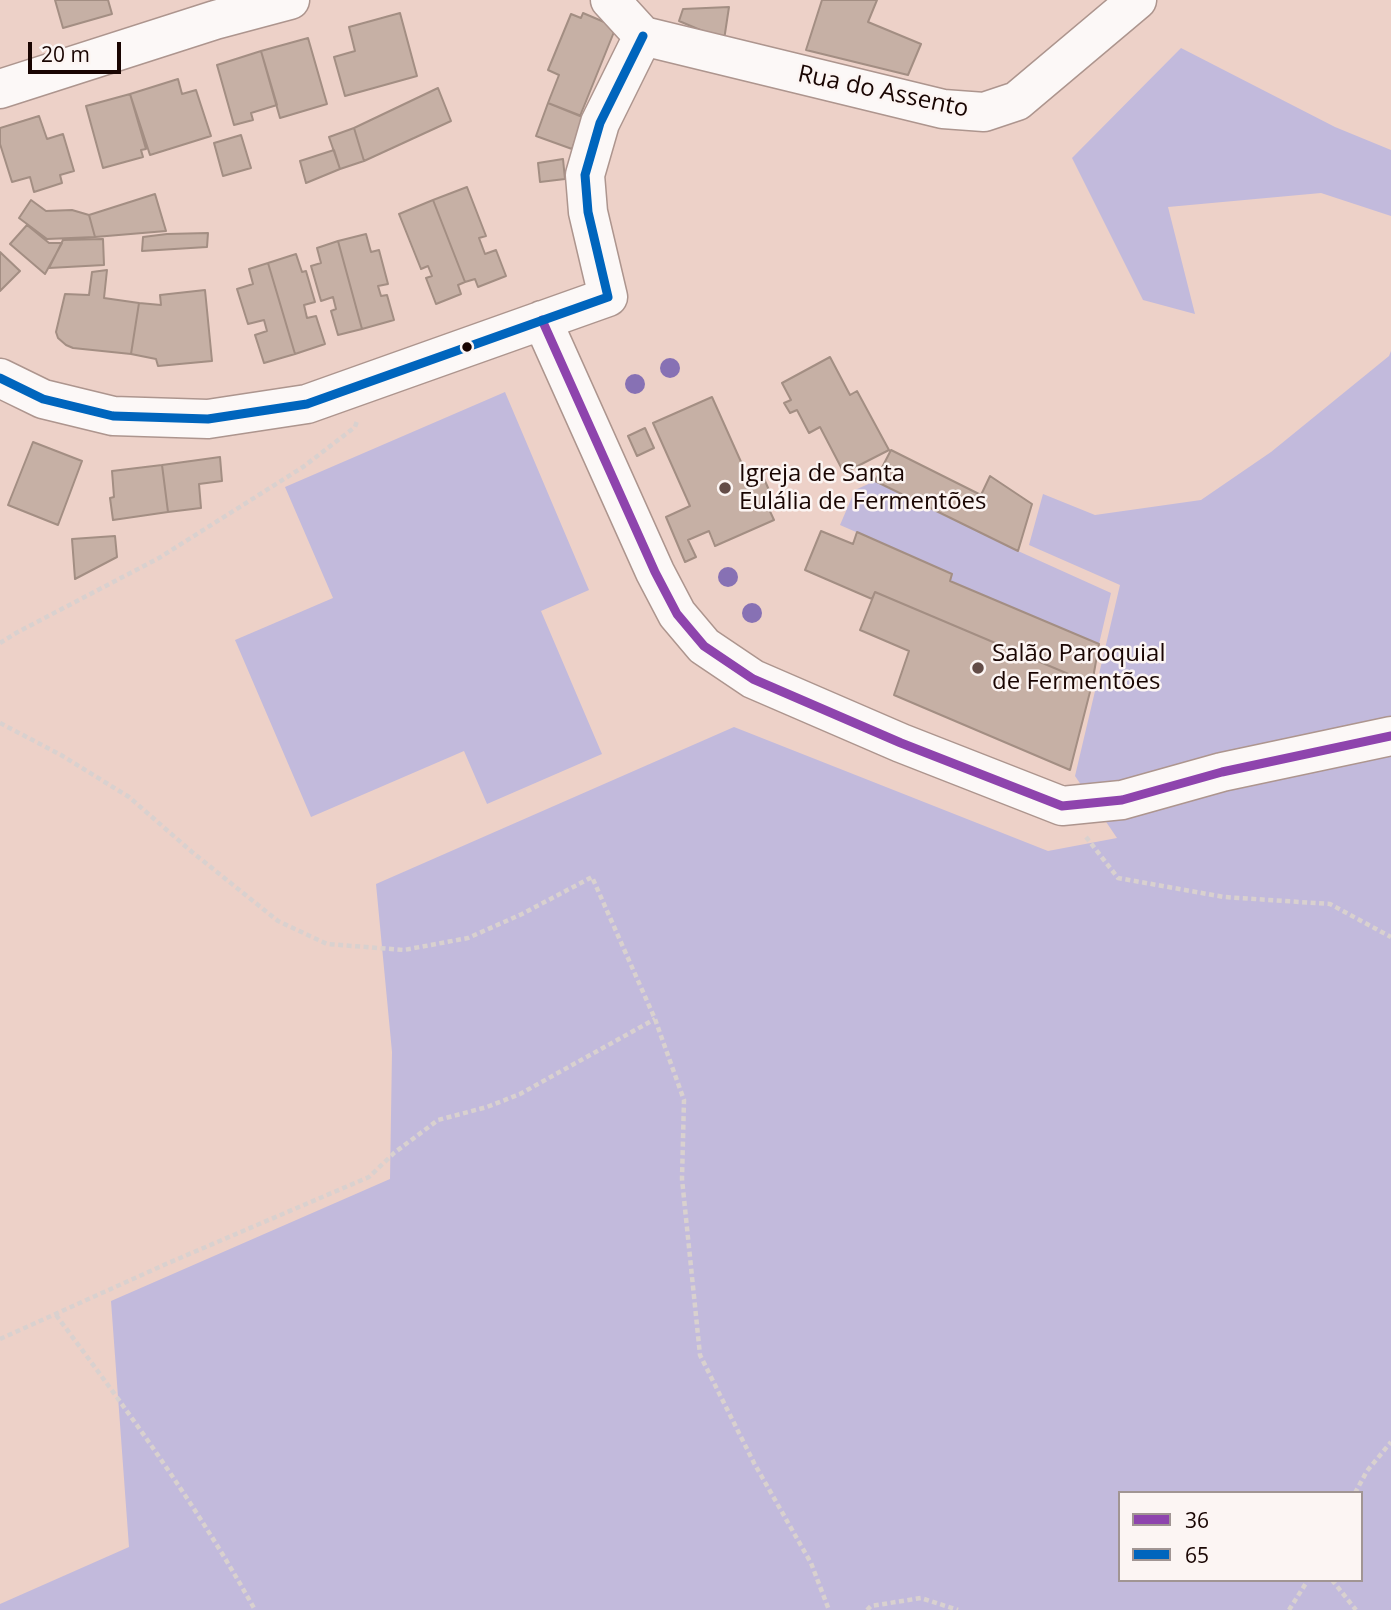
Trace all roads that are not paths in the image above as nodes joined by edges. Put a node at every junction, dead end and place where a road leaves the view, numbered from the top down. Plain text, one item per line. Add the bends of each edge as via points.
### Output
1 (290, 0) edge
2 (610, 0) edge
3 (1137, 0) edge
4 (643, 36) junction
5 (0, 89) edge
6 (542, 320) junction
7 (0, 378) edge
8 (1391, 736) edge

1 - 5 street
2 - 4 street
3 - 4 street, Rua do Assento via 1017,101 984,113 943,109
4 - 6 street via 600,123 585,175 588,212 608,297
6 - 7 street via 307,404 208,419 113,416 43,399
6 - 8 street via 677,614 704,646 754,679 1062,806 1122,800 1222,772

